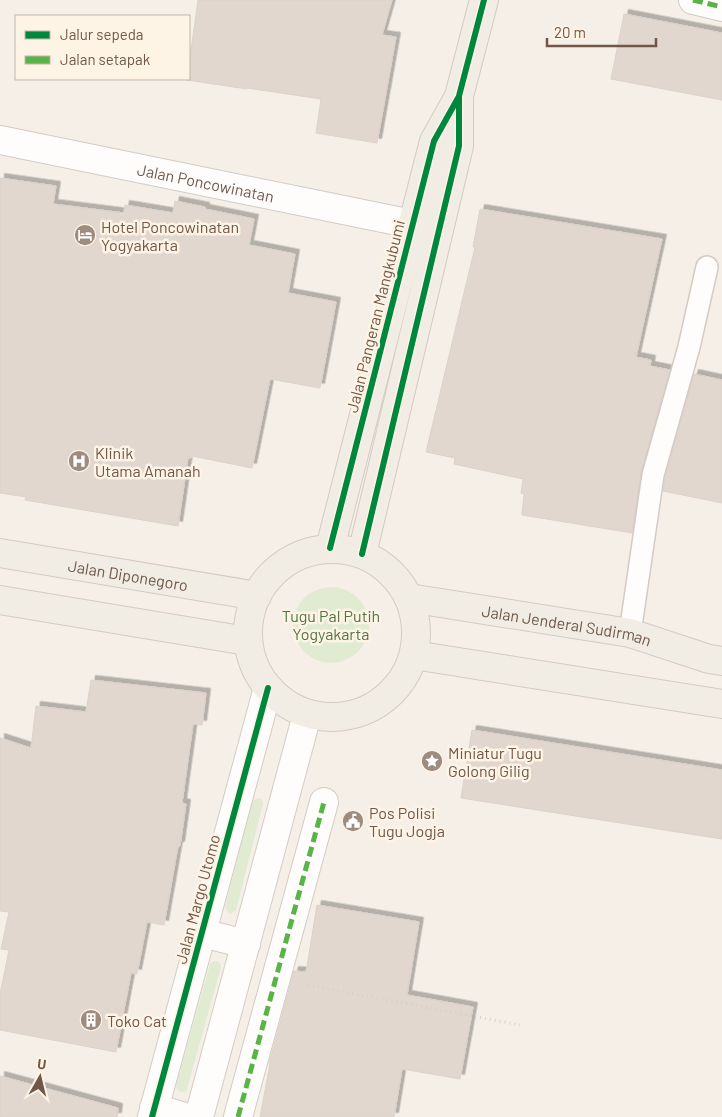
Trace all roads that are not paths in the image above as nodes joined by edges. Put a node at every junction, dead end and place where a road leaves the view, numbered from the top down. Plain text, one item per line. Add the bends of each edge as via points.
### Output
1 (484, 0) edge
2 (693, 0) edge
3 (722, 7) edge
4 (459, 96) junction
5 (0, 140) edge
6 (412, 224) junction
7 (707, 268) dead end
8 (330, 548) junction
9 (0, 553) edge
10 (362, 554) junction
11 (257, 596) junction
12 (410, 598) junction
13 (0, 600) edge
14 (630, 634) junction
15 (247, 641) junction
16 (414, 655) junction
17 (722, 660) edge
18 (268, 688) junction
19 (722, 704) edge
20 (307, 715) junction
21 (324, 802) dead end
22 (202, 933) junction
23 (246, 944) junction
24 (153, 1113) edge
25 (185, 1117) edge
26 (199, 1117) edge
27 (238, 1117) edge

1 - 4 main road, Jalan Pangeran Mangkubumi
2 - 3 street
4 - 6 main road, Jalan Pangeran Mangkubumi via 434,141
4 - 10 main road, Jalan Pangeran Mangkubumi via 459,146
5 - 6 street, Jalan Poncowinatan
6 - 8 main road, Jalan Pangeran Mangkubumi
7 - 14 lane via 689,347 653,475
8 - 10 main road
8 - 11 main road via 285,563 266,581
9 - 11 main road, Jalan Diponegoro
10 - 12 main road via 393,574
11 - 15 main road via 248,618
12 - 14 main road, Jalan Jenderal Sudirman
12 - 16 main road via 416,626
13 - 15 main road
14 - 17 main road, Jalan Jenderal Sudirman via 709,659
15 - 18 main road via 255,667
16 - 19 main road
16 - 20 main road via 401,682 380,702 356,714
18 - 20 main road
18 - 22 street, Jalan Margo Utomo
20 - 23 street
21 - 27 street
22 - 23 street
22 - 24 street, Jalan Margo Utomo
23 - 26 street
24 - 25 street

